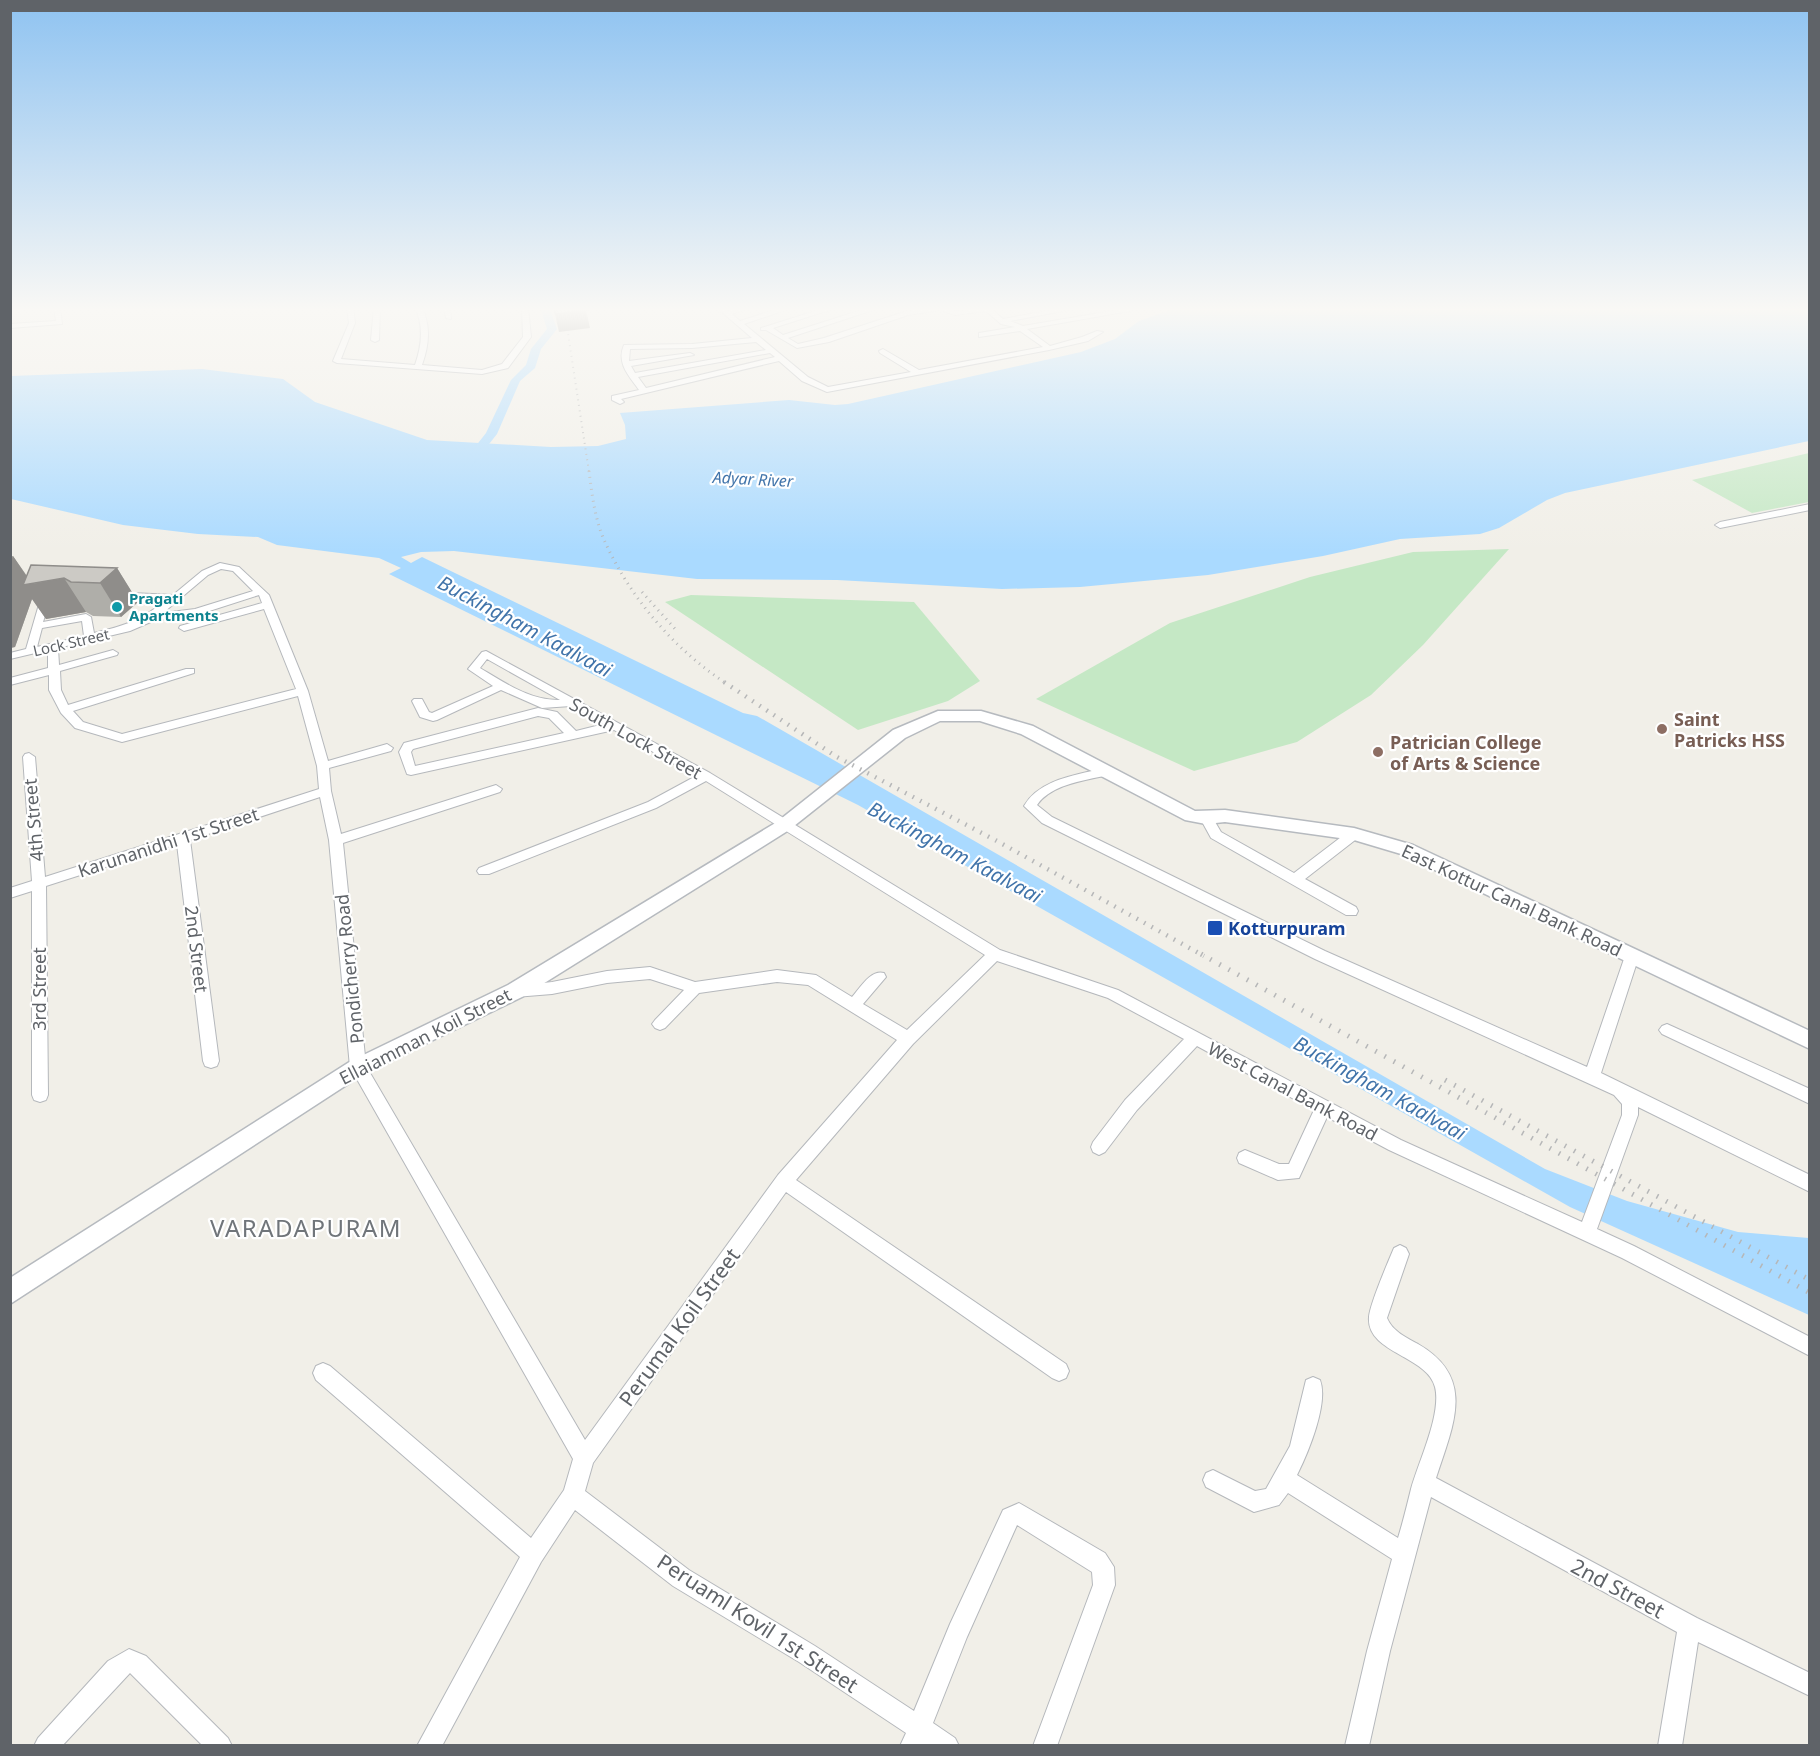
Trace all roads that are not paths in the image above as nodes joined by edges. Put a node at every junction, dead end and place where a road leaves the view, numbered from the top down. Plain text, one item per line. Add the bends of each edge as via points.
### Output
1 (648, 389) edge
2 (643, 390) joint
3 (620, 402) dead end
4 (1809, 507) edge
5 (1720, 525) dead end
6 (220, 566) joint
7 (48, 584) edge
8 (58, 591) edge
9 (258, 592) junction
10 (105, 594) edge
11 (175, 598) junction
12 (268, 605) junction
13 (151, 618) junction
14 (38, 626) junction
15 (184, 628) dead end
16 (90, 638) junction
17 (53, 647) junction
18 (32, 651) junction
19 (15, 652) edge
20 (114, 653) dead end
21 (190, 671) dead end
22 (54, 672) junction
23 (10, 682) edge
24 (501, 686) junction
25 (302, 691) junction
26 (418, 701) dead end
27 (572, 703) junction
28 (65, 711) junction
29 (615, 726) junction
30 (573, 735) junction
31 (387, 748) dead end
32 (29, 757) dead end
33 (325, 761) junction
34 (1108, 771) junction
35 (706, 776) junction
36 (496, 789) dead end
37 (325, 791) junction
38 (814, 804) joint
39 (1206, 818) junction
40 (783, 826) junction
41 (1354, 834) junction
42 (183, 838) junction
43 (336, 840) junction
44 (484, 871) dead end
45 (1296, 879) junction
46 (39, 884) junction
47 (10, 893) edge
48 (1351, 911) dead end
49 (995, 954) junction
50 (1632, 956) junction
51 (879, 977) dead end
52 (695, 988) junction
53 (515, 991) junction
54 (853, 1005) junction
55 (660, 1024) dead end
56 (1667, 1030) dead end
57 (1195, 1038) junction
58 (908, 1040) junction
59 (1809, 1041) edge
60 (210, 1061) dead end
61 (358, 1067) junction
62 (1592, 1076) junction
63 (1616, 1088) junction
64 (40, 1095) dead end
65 (1809, 1097) edge
66 (1323, 1107) junction
67 (1099, 1147) dead end
68 (1245, 1158) dead end
69 (784, 1181) junction
70 (1809, 1184) edge
71 (1589, 1227) junction
72 (1400, 1254) dead end
73 (10, 1292) edge
74 (1809, 1347) edge
75 (1059, 1371) dead end
76 (323, 1373) dead end
77 (1312, 1387) dead end
78 (584, 1458) junction
79 (1213, 1480) dead end
80 (1287, 1480) junction
81 (1425, 1490) junction
82 (573, 1495) junction
83 (533, 1554) junction
84 (1404, 1554) junction
85 (1689, 1626) junction
86 (1809, 1685) edge
87 (916, 1736) edge
88 (46, 1746) edge
89 (220, 1746) edge
90 (429, 1746) edge
91 (947, 1746) edge
92 (1045, 1746) edge
93 (1357, 1746) edge
94 (1670, 1746) edge

1 - 2 street
2 - 3 street via 615,398
4 - 5 street
6 - 9 street, Pondicherry Road via 236,569
6 - 11 street, Lock Street
7 - 19 street
8 - 14 street via 46,596
9 - 12 street, Pondicherry Road
9 - 13 street via 196,612
10 - 11 street
11 - 13 street, Lock Street
12 - 15 street
12 - 25 street, Pondicherry Road
13 - 16 street, Lock Street
14 - 16 street via 86,616
14 - 18 street
16 - 17 street, Lock Street
17 - 18 street, Lock Street
17 - 22 street
18 - 19 street, Lock Street
20 - 22 street
21 - 28 street
22 - 23 street
22 - 28 street via 55,690
24 - 26 street via 433,717 424,714
24 - 27 street via 542,704
24 - 27 street, South Lock Street via 474,669 486,654
25 - 28 street via 123,738 79,725
25 - 33 street, Pondicherry Road
27 - 29 street, South Lock Street
29 - 30 street
29 - 35 street, South Lock Street
30 - 30 street via 554,715 538,712 416,743 405,752 411,771
31 - 33 street
32 - 46 street, 4th Street
33 - 37 street, Pondicherry Road
34 - 38 street, East Kottur Canal Bank Road via 1027,730 981,716 938,716 899,734
34 - 39 street, East Kottur Canal Bank Road via 1185,813
34 - 62 street via 1057,786 1032,799 1029,806 1047,820 1320,955
35 - 40 street, South Lock Street
35 - 44 street via 652,806
36 - 43 street
37 - 42 street, Karunanidhi 1st Street
37 - 43 street, Pondicherry Road
38 - 40 street, Ellaiamman Koil Street
39 - 41 street, East Kottur Canal Bank Road via 1225,816
39 - 45 street via 1216,835
40 - 49 street, West Canal Bank Road
40 - 53 street, Ellaiamman Koil Street
41 - 45 street
41 - 50 street, East Kottur Canal Bank Road via 1433,860
42 - 46 street, Karunanidhi 1st Street
42 - 60 street, 2nd Street
43 - 61 street, Pondicherry Road
45 - 48 street
46 - 47 street, Karunanidhi 1st Street
46 - 64 street, 3rd Street
49 - 57 street, West Canal Bank Road via 1113,994
49 - 58 street, Perumal Koil Street
50 - 59 street, East Kottur Canal Bank Road
50 - 62 street
51 - 54 street
52 - 53 street via 650,973
52 - 54 street via 777,976 811,979
52 - 55 street
53 - 61 street, Ellaiamman Koil Street
54 - 58 street
56 - 65 street
57 - 66 street, West Canal Bank Road
57 - 67 street via 1131,1105
58 - 69 street, Perumal Koil Street
61 - 73 street, Ellaiamman Koil Street
61 - 78 street, Pondicherry Road
62 - 63 street
63 - 70 street
63 - 71 street via 1630,1102 1630,1115
66 - 68 street via 1293,1172 1278,1172
66 - 71 street, West Canal Bank Road via 1395,1145
69 - 75 street
69 - 78 street, Perumal Koil Street
71 - 74 street, West Canal Bank Road
72 - 81 street via 1378,1327 1440,1371 1447,1391
76 - 83 street
77 - 80 street via 1311,1407
78 - 82 street, Perumal Koil Street
79 - 80 street via 1254,1502 1272,1498
80 - 84 street
81 - 84 street
81 - 85 street, 2nd Street
82 - 83 street, Perumal Koil Street
82 - 87 street, Peruaml Kovil 1st Street via 681,1578
83 - 90 street, Perumal Koil Street
84 - 93 street via 1366,1694
85 - 86 street, 2nd Street
85 - 94 street
87 - 91 street, Peruaml Kovil 1st Street
87 - 92 street via 1010,1517 1019,1514 1097,1561 1105,1575
88 - 89 street via 116,1669 129,1660 138,1664

